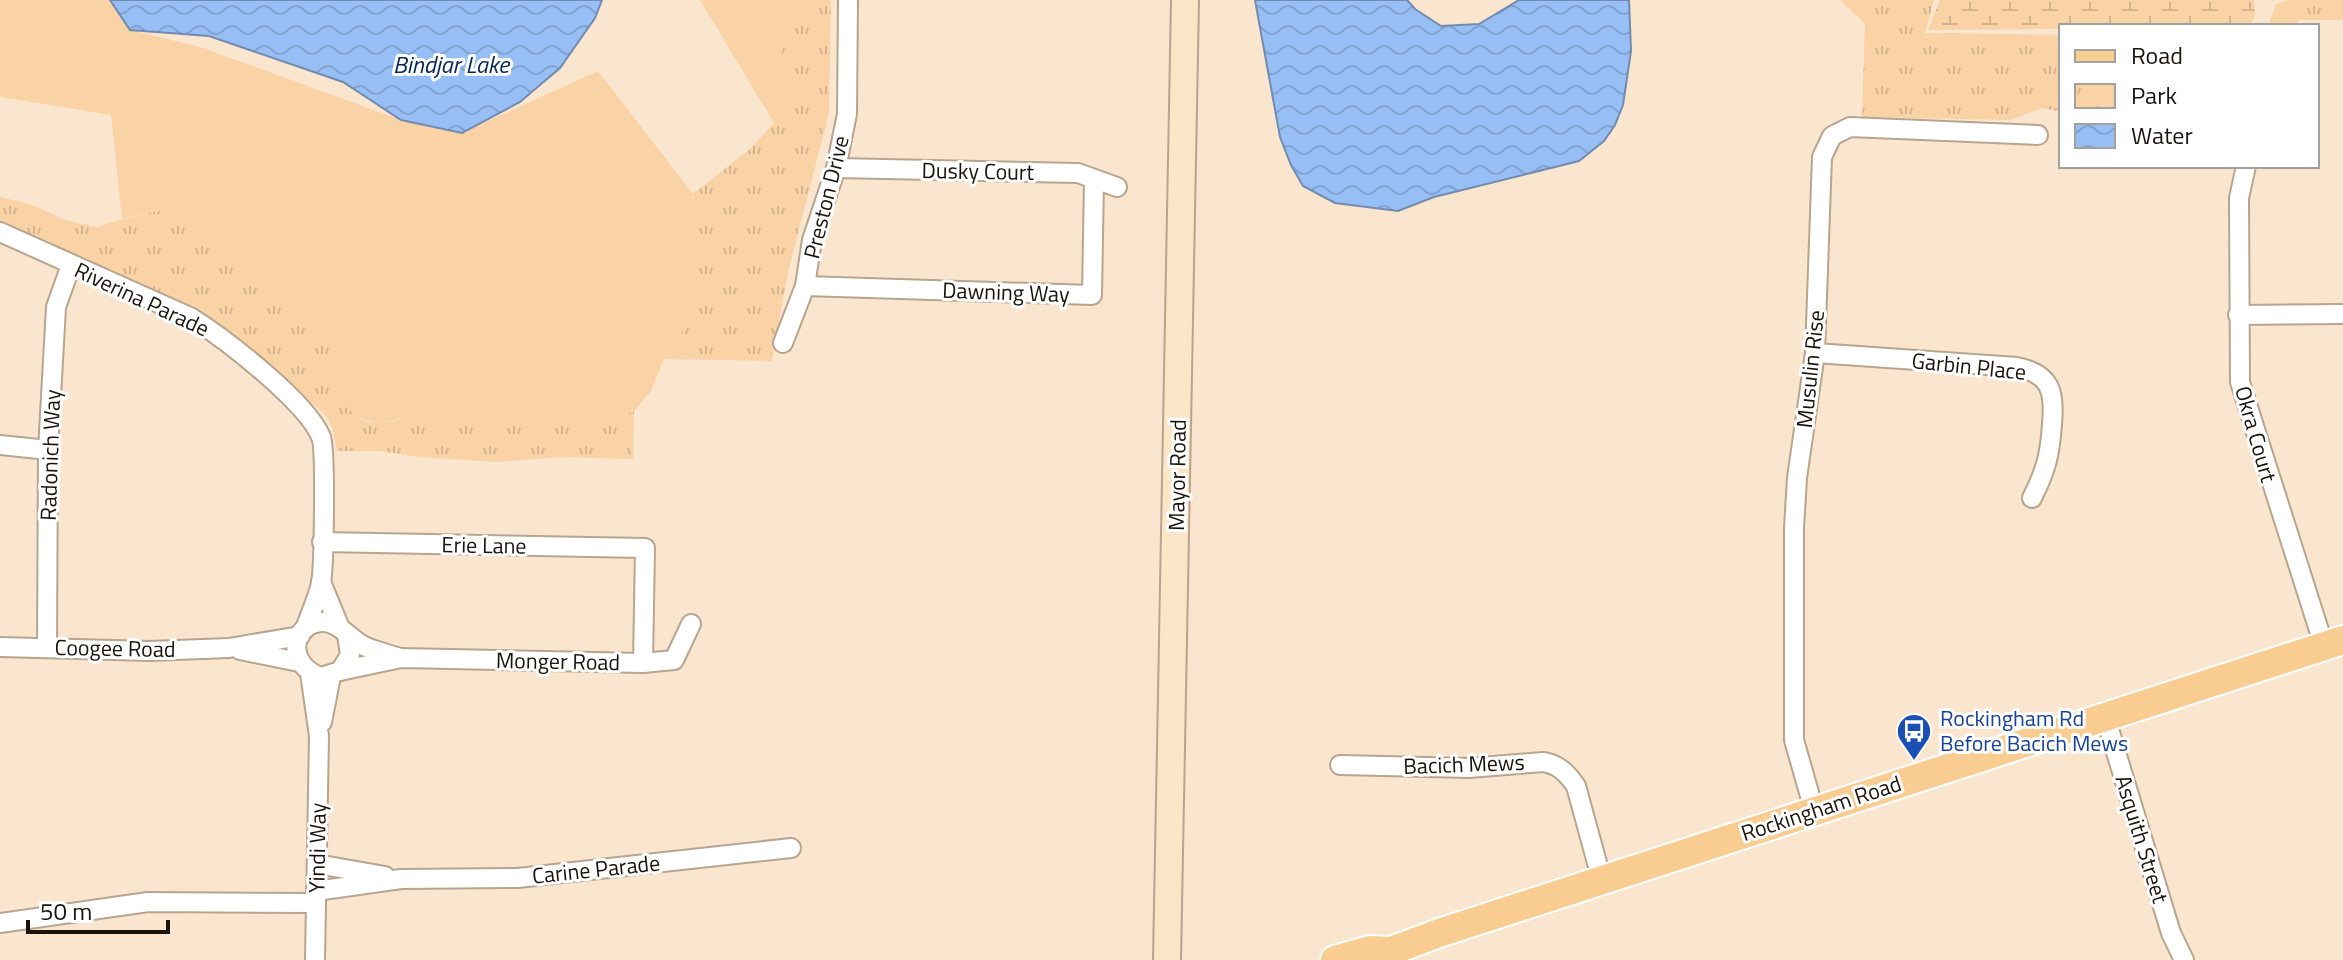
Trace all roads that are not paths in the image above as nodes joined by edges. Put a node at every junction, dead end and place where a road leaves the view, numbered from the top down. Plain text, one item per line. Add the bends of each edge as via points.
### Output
1 (848, 0) edge
2 (1185, 0) edge
3 (2038, 135) dead end
4 (836, 168) junction
5 (2246, 168) edge
6 (1094, 180) junction
7 (1117, 187) dead end
8 (0, 232) edge
9 (71, 265) junction
10 (805, 286) junction
11 (2343, 314) edge
12 (2238, 315) junction
13 (783, 343) dead end
14 (1815, 353) junction
15 (309, 414) joint
16 (0, 445) edge
17 (48, 450) junction
18 (2032, 498) dead end
19 (322, 542) junction
20 (321, 582) junction
21 (691, 624) dead end
22 (343, 631) junction
23 (302, 632) junction
24 (2333, 643) edge
25 (0, 647) edge
26 (47, 648) junction
27 (229, 648) junction
28 (401, 658) junction
29 (643, 663) junction
30 (304, 667) junction
31 (335, 674) junction
32 (2105, 716) junction
33 (319, 736) junction
34 (1340, 765) dead end
35 (1814, 810) junction
36 (791, 848) dead end
37 (317, 864) junction
38 (401, 879) junction
39 (1602, 881) junction
40 (316, 897) junction
41 (0, 923) edge
42 (1387, 956) edge
43 (1169, 957) edge
44 (315, 960) edge
45 (1335, 960) edge
46 (2184, 960) edge

1 - 4 street, Preston Drive via 847,114
2 - 43 main road, Mayor Road
3 - 14 street, Musulin Rise via 1850,127 1832,136 1822,157
4 - 6 street, Dusky Court via 1078,173
4 - 10 street, Preston Drive via 812,240
5 - 12 street, Okra Court via 2239,198
6 - 7 street, Dusky Court
6 - 10 street, Dawning Way via 1092,295
8 - 9 street, Riverina Parade
9 - 15 street, Riverina Parade via 192,318 222,337
9 - 17 street, Radonich Way via 56,307
10 - 13 street, Preston Drive
11 - 12 street
12 - 24 street, Okra Court via 2243,397
14 - 18 street, Garbin Place via 2017,367 2043,378 2054,402 2050,459
14 - 35 street, Musulin Rise via 1797,478 1794,604 1794,740
15 - 19 street, Yindi Way via 323,439
16 - 17 street
17 - 26 street, Radonich Way
19 - 20 street, Yindi Way
19 - 29 street, Erie Lane via 645,548
20 - 22 street, Yindi Way
20 - 23 street, Yindi Way
21 - 29 street, Monger Road via 674,660
22 - 23 street via 321,622
22 - 28 street, Monger Road via 366,647
22 - 31 street, Yindi Way via 350,655
23 - 27 street, Coogee Road
23 - 30 street, Yindi Way via 296,653
24 - 32 main road, Rockingham Road
25 - 26 street, Coogee Road
26 - 27 street, Coogee Road
27 - 30 street, Coogee Road
28 - 29 street, Monger Road
28 - 31 street, Monger Road
30 - 31 street via 321,677
30 - 33 street, Yindi Way
31 - 33 street, Yindi Way
32 - 35 main road, Rockingham Road
32 - 46 street, Asquith Street via 2171,933
33 - 37 street, Yindi Way
34 - 39 street, Bacich Mews via 1469,768 1553,763 1576,786
35 - 39 main road, Rockingham Road
36 - 38 street, Carine Parade via 518,878
37 - 38 street, Carine Parade
37 - 40 street, Yindi Way
38 - 40 street, Carine Parade
39 - 42 main road, Rockingham Road via 1439,933
40 - 41 street via 148,902
40 - 44 street, Yindi Way
42 - 45 main road, Rockingham Road via 1370,950

